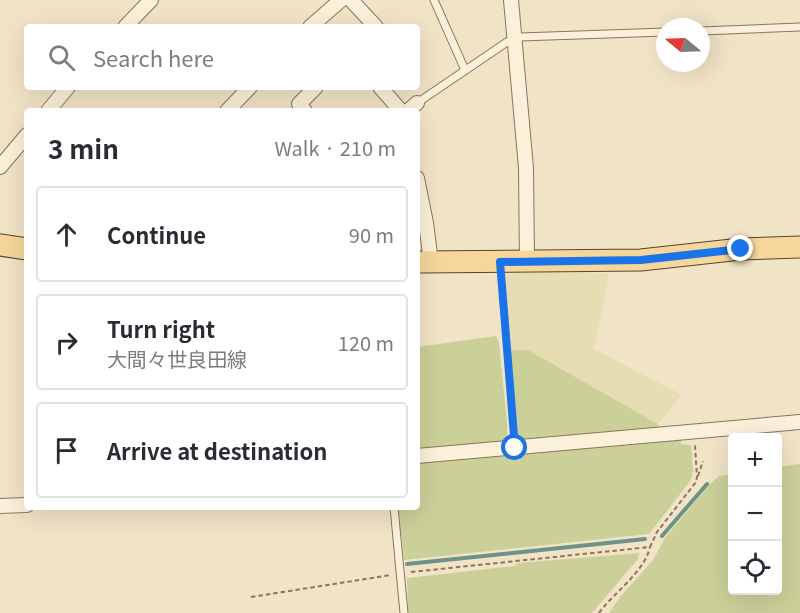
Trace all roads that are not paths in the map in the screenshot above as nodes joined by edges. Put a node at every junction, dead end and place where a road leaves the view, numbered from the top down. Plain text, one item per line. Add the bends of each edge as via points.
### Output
1 (151, 0) edge
2 (341, 0) edge
3 (351, 0) edge
4 (434, 0) edge
5 (511, 0) edge
6 (128, 24) edge
7 (313, 24) edge
8 (373, 24) edge
9 (800, 27) edge
10 (710, 31) edge
11 (656, 32) edge
12 (514, 40) junction
13 (465, 70) junction
14 (66, 90) edge
15 (247, 90) edge
16 (313, 90) edge
17 (383, 90) edge
18 (413, 107) edge
19 (50, 108) edge
20 (230, 108) edge
21 (302, 108) edge
22 (398, 108) edge
23 (24, 139) edge
24 (0, 167) edge
25 (420, 192) edge
26 (0, 245) edge
27 (800, 248) edge
28 (24, 249) edge
29 (424, 262) edge
30 (527, 262) junction
31 (800, 422) edge
32 (420, 456) edge
33 (24, 505) edge
34 (0, 506) edge
35 (394, 510) edge
36 (404, 613) edge

1 - 6 street
2 - 7 street
3 - 8 street
4 - 13 lane
5 - 12 street
9 - 10 lane
11 - 12 lane
12 - 13 lane
12 - 30 street via 526,168
13 - 18 lane
14 - 19 street
15 - 20 street
16 - 21 street via 299,104
17 - 22 street
23 - 24 street
25 - 29 street via 425,214
26 - 28 main road
27 - 30 main road via 730,250 641,260
29 - 30 main road
31 - 32 street
33 - 34 street
35 - 36 lane

